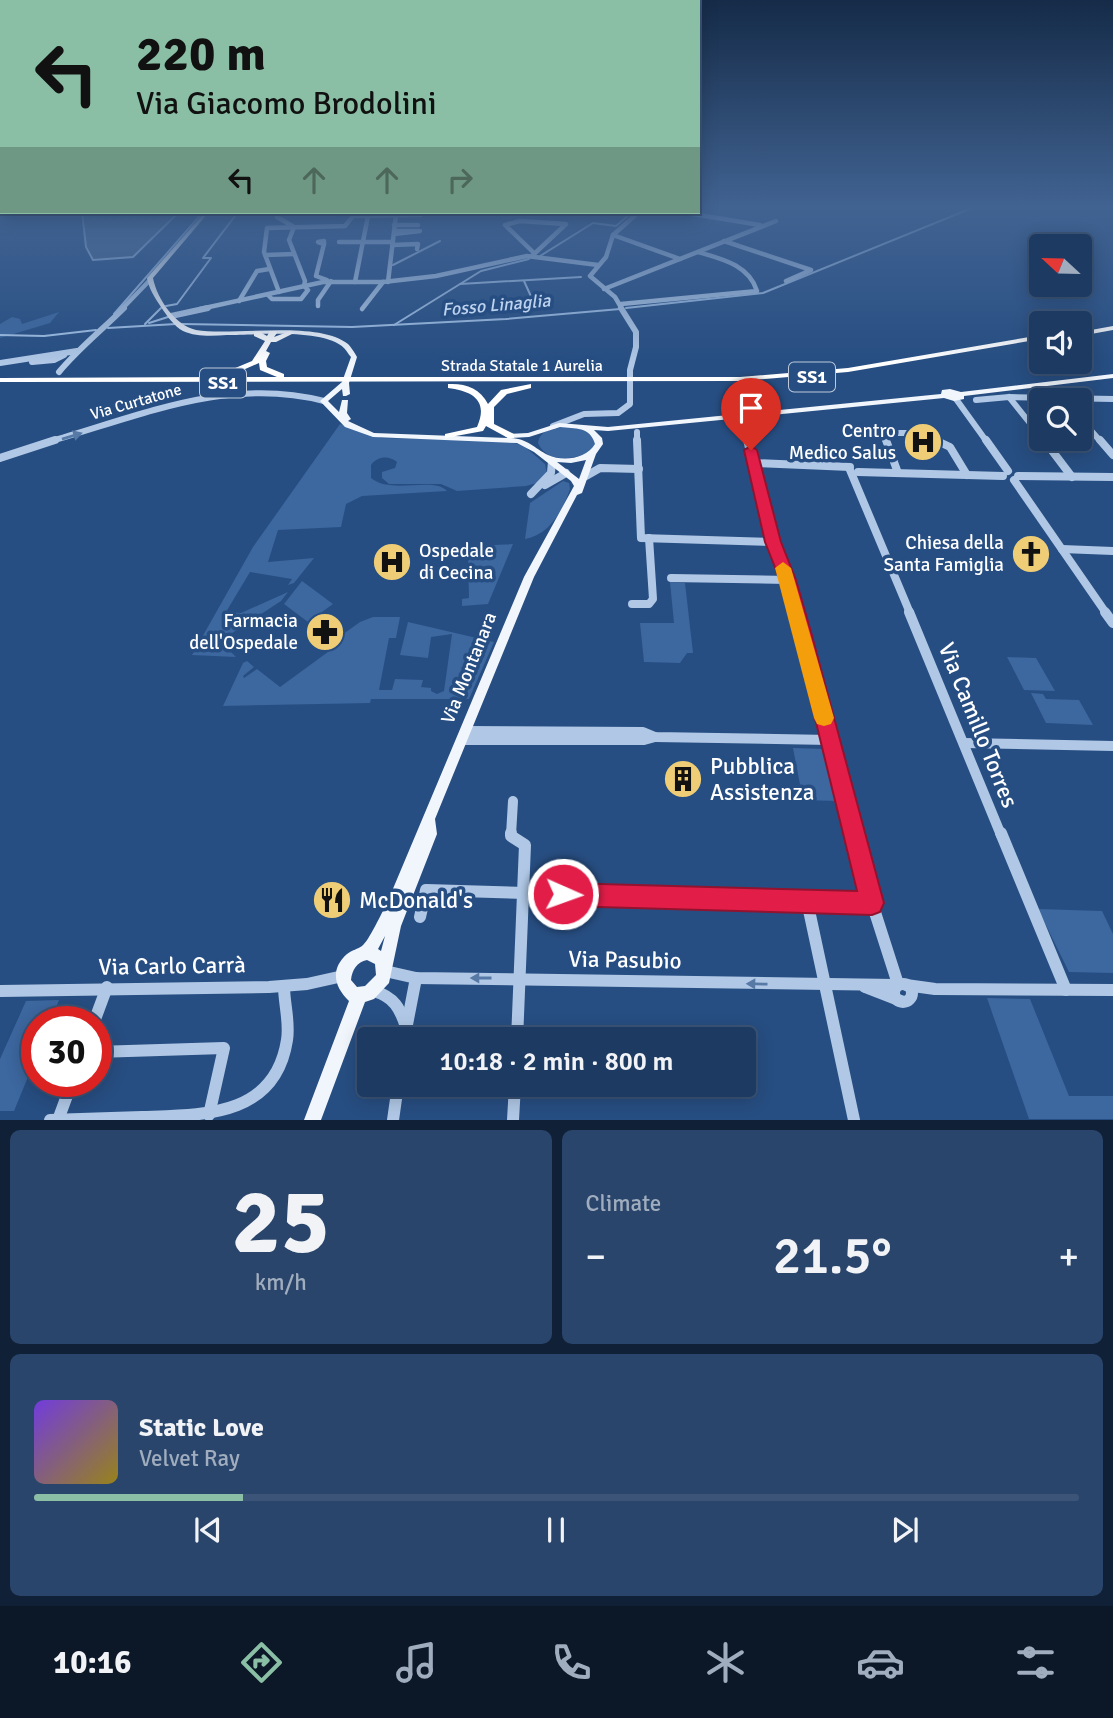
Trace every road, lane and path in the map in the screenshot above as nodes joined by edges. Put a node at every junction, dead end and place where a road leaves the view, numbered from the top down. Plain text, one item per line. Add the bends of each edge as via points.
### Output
1 (166, 258) edge
2 (266, 258) edge
3 (297, 258) edge
4 (320, 258) edge
5 (360, 258) edge
6 (389, 258) edge
7 (515, 258) edge
8 (558, 258) edge
9 (604, 258) edge
10 (716, 258) edge
11 (776, 258) edge
12 (680, 259) edge
13 (598, 265) junction
14 (269, 269) junction
15 (149, 281) junction
16 (330, 281) junction
17 (786, 281) dead end
18 (355, 282) junction
19 (385, 282) junction
20 (304, 286) junction
21 (153, 289) junction
22 (604, 289) junction
23 (138, 291) junction
24 (279, 292) junction
25 (268, 295) junction
26 (239, 301) junction
27 (318, 306) dead end
28 (622, 307) junction
29 (362, 309) dead end
30 (175, 321) junction
31 (1113, 326) edge
32 (1092, 330) edge
33 (290, 333) joint
34 (257, 334) joint
35 (273, 337) junction
36 (1029, 341) edge
37 (77, 351) junction
38 (0, 363) edge
39 (59, 372) dead end
40 (1113, 376) edge
41 (301, 379) junction
42 (187, 380) junction
43 (339, 381) junction
44 (358, 381) junction
45 (624, 381) junction
46 (0, 382) edge
47 (445, 383) junction
48 (555, 383) junction
49 (334, 393) junction
50 (958, 397) junction
51 (1009, 397) junction
52 (345, 398) junction
53 (1029, 398) edge
54 (1092, 399) edge
55 (1110, 399) edge
56 (976, 400) dead end
57 (327, 403) junction
58 (1113, 405) edge
59 (579, 415) junction
60 (741, 415) junction
61 (1029, 422) edge
62 (550, 426) junction
63 (581, 426) junction
64 (636, 429) junction
65 (541, 431) junction
66 (1092, 431) edge
67 (448, 436) junction
68 (511, 436) junction
69 (599, 444) junction
70 (1052, 451) edge
71 (540, 453) junction
72 (1113, 455) edge
73 (0, 458) edge
74 (591, 458) junction
75 (552, 461) junction
76 (754, 463) junction
77 (600, 468) junction
78 (639, 469) junction
79 (854, 470) junction
80 (566, 473) junction
81 (898, 473) junction
82 (1005, 473) junction
83 (967, 475) junction
84 (586, 476) junction
85 (1072, 477) junction
86 (1113, 477) edge
87 (1016, 478) junction
88 (573, 498) junction
89 (645, 538) junction
90 (773, 542) junction
91 (1062, 549) junction
92 (1113, 551) edge
93 (671, 578) dead end
94 (788, 580) junction
95 (632, 604) dead end
96 (1113, 623) edge
97 (464, 735) junction
98 (830, 740) junction
99 (964, 743) junction
100 (1113, 746) edge
101 (513, 801) dead end
102 (429, 820) junction
103 (523, 893) junction
104 (807, 901) junction
105 (872, 903) junction
106 (420, 917) dead end
107 (368, 952) junction
108 (385, 971) junction
109 (343, 976) junction
110 (416, 978) junction
111 (520, 978) junction
112 (900, 985) junction
113 (284, 986) junction
114 (826, 986) junction
115 (107, 987) junction
116 (865, 987) junction
117 (934, 989) junction
118 (1066, 990) junction
119 (1113, 990) edge
120 (0, 991) edge
121 (367, 994) junction
122 (906, 1000) junction
123 (100, 1006) edge
124 (403, 1027) edge
125 (406, 1027) edge
126 (518, 1027) edge
127 (112, 1052) edge
128 (66, 1097) edge
129 (396, 1097) edge
130 (514, 1097) edge
131 (204, 1117) edge
132 (50, 1119) edge
133 (58, 1119) edge
134 (312, 1119) edge
135 (393, 1119) edge
136 (513, 1119) edge
137 (855, 1119) edge

1 - 15 main road
2 - 14 street
3 - 20 street
4 - 16 street via 316,276
5 - 18 street
6 - 19 street
7 - 19 street via 444,275
8 - 13 street
9 - 13 street
10 - 28 street via 735,265 750,277 757,291
11 - 17 street via 811,270
12 - 22 street
13 - 22 street via 590,278
14 - 24 street
14 - 26 street via 257,271
15 - 21 main road
15 - 23 street
16 - 18 street
16 - 20 street
16 - 27 street
18 - 19 street
19 - 29 street
20 - 24 street
20 - 25 street via 308,290 302,299 272,299
21 - 23 street
21 - 30 main road
22 - 28 street
23 - 37 street
24 - 25 street
25 - 26 street
26 - 30 street
28 - 59 street via 637,339 630,404 615,414
30 - 34 main road via 206,334
31 - 32 highway
33 - 35 highway
33 - 43 main road via 323,335 349,348 353,363
34 - 35 highway
35 - 41 highway via 263,359 264,370
35 - 42 highway via 245,369
36 - 45 highway, Strada Statale 1 Aurelia / SS1 via 813,377
37 - 38 street via 50,360
37 - 39 street
40 - 50 main road
41 - 42 highway, Strada Statale 1 Aurelia / SS1
41 - 43 highway, Strada Statale 1 Aurelia / SS1
42 - 46 highway, Strada Statale 1 Aurelia / SS1
43 - 44 highway, Strada Statale 1 Aurelia / SS1
43 - 46 highway, Strada Statale 1 Aurelia / SS1
43 - 49 main road
43 - 52 main road
44 - 45 highway, Strada Statale 1 Aurelia / SS1
44 - 47 highway, Strada Statale 1 Aurelia / SS1
45 - 48 highway, Strada Statale 1 Aurelia / SS1
47 - 48 highway, Strada Statale 1 Aurelia / SS1
47 - 67 highway via 476,392 485,406 480,429
48 - 68 highway via 518,387 494,399 489,424
49 - 52 main road
49 - 57 main road via 326,397
50 - 60 main road via 948,391 945,396
50 - 82 street
51 - 53 street
51 - 56 street
51 - 61 street
52 - 57 main road
52 - 67 main road via 345,416 369,431
54 - 55 street
55 - 58 street
57 - 71 main road via 348,425 373,435 510,440
73 -> 57 street, Via Curtatone via 218,395 289,392
59 - 62 street
59 - 63 street via 575,421
60 - 64 main road
60 - 76 street
62 - 63 main road
62 - 65 main road
63 - 64 main road
63 - 69 main road via 598,438
64 - 69 main road via 612,431
64 - 78 street
65 - 68 main road
65 - 71 main road via 534,444
66 - 72 street
67 - 68 main road
69 - 74 main road, Via Montanara
70 - 85 street
71 - 74 main road via 564,461
71 - 75 main road
74 - 77 street via 592,466
74 - 84 main road, Via Montanara
75 - 80 main road
75 - 80 street via 551,473 531,494
76 - 79 street
76 - 90 street
77 - 78 street
77 - 84 street
78 - 89 street
79 - 81 street
79 - 99 street, Via Camillo Torres
80 - 88 main road via 578,486
81 - 83 street
81 - 83 street via 882,430 918,433 950,447
82 - 83 street
82 - 87 street
84 - 88 main road, Via Montanara
85 - 86 street
85 - 87 street
87 - 91 street
88 - 97 main road, Via Montanara via 534,567
89 - 90 street
89 - 95 street via 653,600
90 - 94 street
91 - 92 street
91 - 96 street
93 - 94 street
94 - 98 street
97 - 98 street
97 - 102 main road, Via Montanara
98 - 105 street
99 - 100 street
99 - 118 street, Via Camillo Torres
101 - 103 street via 511,836 525,845
102 - 107 main road, Via Montanara via 385,925
102 - 108 main road, Via Montanara via 430,834 394,926
103 - 104 street
103 - 106 street via 426,890
103 - 111 street
104 - 105 street
104 - 114 street
105 - 112 street
107 - 108 main road via 378,956
107 - 109 main road via 349,962
108 - 110 street, Via Pasubio
108 - 121 main road via 384,978
109 - 113 street, Via Carlo Carrà
109 - 121 main road via 345,988
111 -> 110 street, Via Pasubio
110 - 125 street
114 -> 111 street, Via Pasubio
111 - 126 street
112 - 116 street, Via Pasubio
112 - 117 street, Via Pasubio
112 - 122 street via 895,993
113 - 115 street, Via Carlo Carrà
113 - 131 street via 287,1040 281,1061 257,1093 240,1106
114 - 116 street, Via Pasubio
114 - 137 street
115 - 120 street, Via Carlo Carrà
115 - 123 street
116 - 122 street, Via Pasubio
117 - 118 street, Via Pasubio
117 - 122 street, Via Pasubio
118 - 119 street, Via Pasubio
121 - 124 street via 389,995 397,1002
121 - 134 main road
127 - 131 street via 224,1048
128 - 133 street
129 - 135 street
130 - 136 street
131 - 133 street
132 - 133 street

